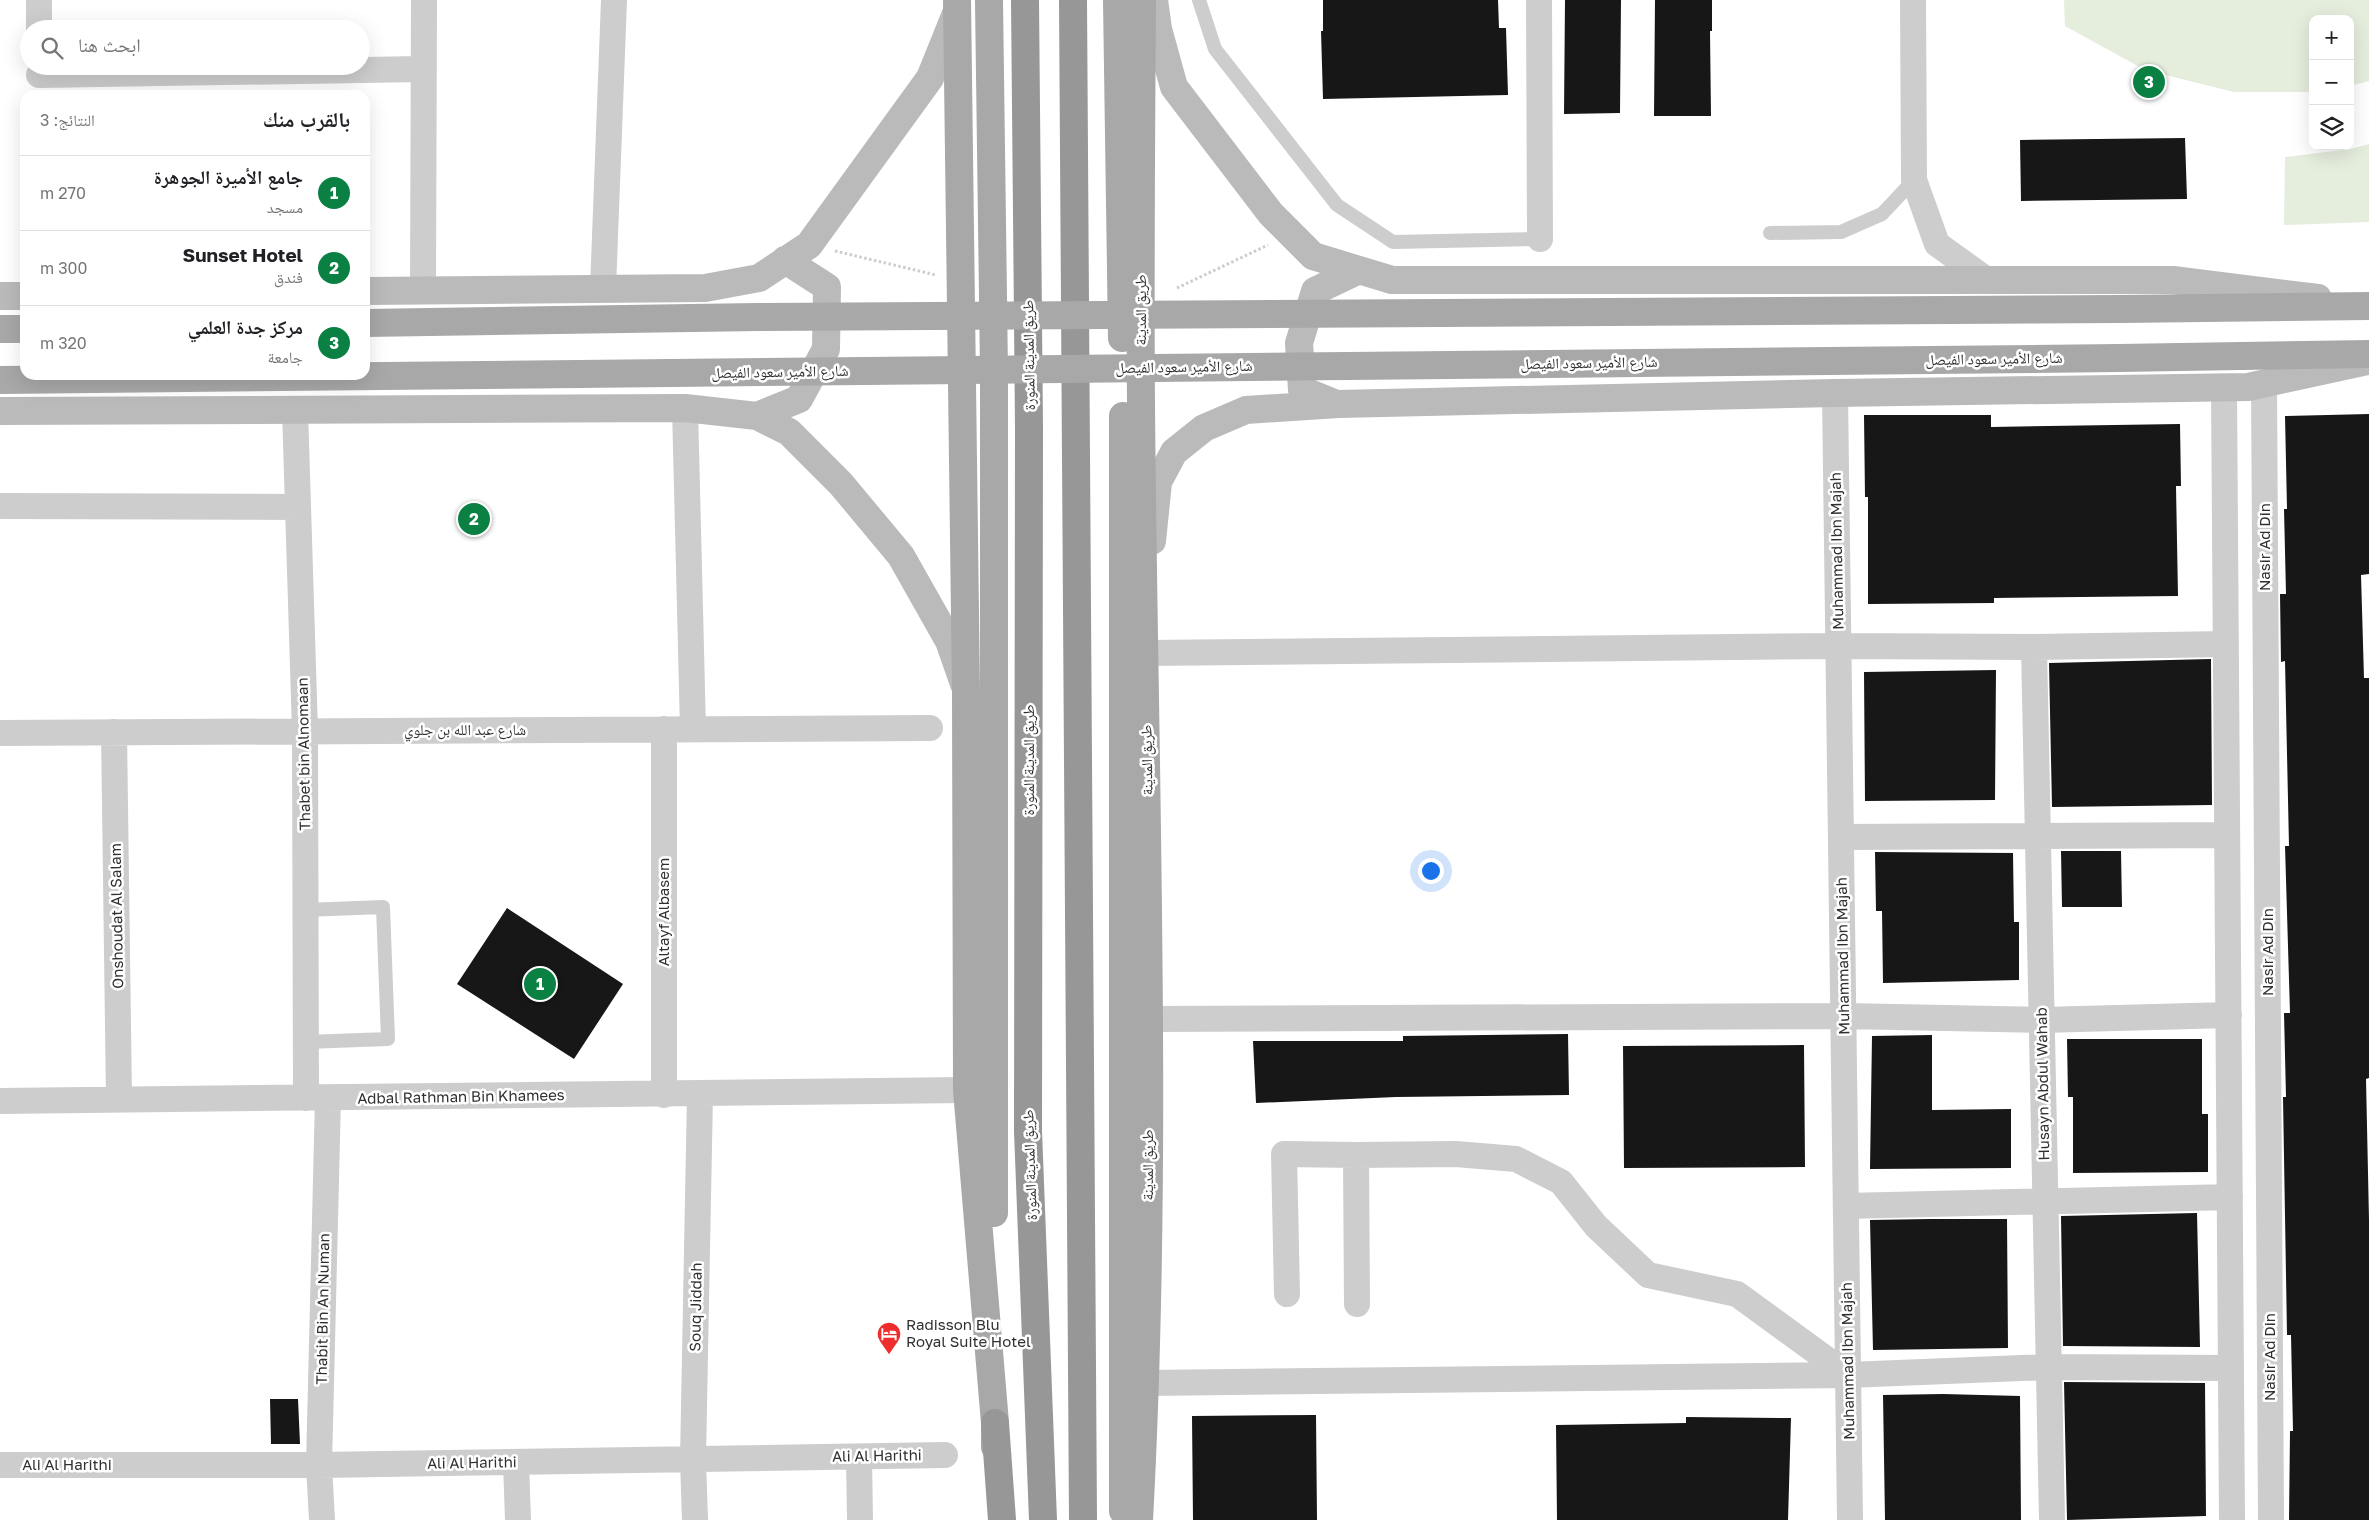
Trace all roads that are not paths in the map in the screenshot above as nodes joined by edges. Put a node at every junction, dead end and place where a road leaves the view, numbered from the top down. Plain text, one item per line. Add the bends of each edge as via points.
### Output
1 (39, 0) edge
2 (424, 0) edge
3 (614, 0) edge
4 (990, 0) edge
5 (1025, 0) edge
6 (1073, 0) edge
7 (1117, 0) edge
8 (1142, 0) edge
9 (1154, 0) edge
10 (1198, 0) edge
11 (1539, 0) edge
12 (1912, 0) edge
13 (957, 6) edge
14 (39, 20) edge
15 (424, 70) junction
16 (370, 71) edge
17 (210, 75) edge
18 (39, 79) edge
19 (1914, 180) junction
20 (1770, 233) dead end
21 (1540, 239) joint
22 (785, 260) junction
23 (1359, 270) junction
24 (1987, 280) junction
25 (604, 289) junction
26 (423, 290) junction
27 (370, 291) edge
28 (0, 296) edge
29 (20, 296) edge
30 (2369, 306) edge
31 (1122, 314) junction
32 (993, 315) junction
33 (370, 323) edge
34 (0, 329) edge
35 (20, 329) edge
36 (2369, 354) edge
37 (2369, 360) edge
38 (1123, 368) junction
39 (994, 371) junction
40 (370, 377) edge
41 (0, 380) edge
42 (20, 380) edge
43 (2264, 383) junction
44 (2224, 387) junction
45 (1835, 393) junction
46 (1338, 404) junction
47 (685, 408) junction
48 (295, 410) junction
49 (0, 411) edge
50 (757, 416) junction
51 (0, 506) edge
52 (298, 507) junction
53 (2226, 644) junction
54 (1839, 646) junction
55 (2034, 647) junction
56 (1146, 652) junction
57 (966, 690) junction
58 (930, 728) dead end
59 (664, 729) junction
60 (692, 729) junction
61 (305, 731) junction
62 (114, 732) junction
63 (0, 733) edge
64 (2227, 835) junction
65 (2038, 836) junction
66 (1842, 837) junction
67 (305, 910) junction
68 (2229, 1015) junction
69 (1844, 1016) junction
70 (1149, 1019) junction
71 (2042, 1020) junction
72 (306, 1042) junction
73 (967, 1090) junction
74 (700, 1094) junction
75 (664, 1095) junction
76 (317, 1098) junction
77 (119, 1100) junction
78 (0, 1101) edge
79 (1356, 1155) junction
80 (2230, 1197) junction
81 (2045, 1201) junction
82 (1846, 1206) junction
83 (1287, 1294) dead end
84 (1357, 1304) dead end
85 (2049, 1367) junction
86 (2231, 1368) junction
87 (1848, 1375) junction
88 (1146, 1383) junction
89 (995, 1423) junction
90 (945, 1455) dead end
91 (859, 1457) junction
92 (693, 1459) junction
93 (516, 1462) junction
94 (0, 1465) edge
95 (319, 1465) junction
96 (322, 1520) edge
97 (518, 1520) edge
98 (695, 1520) edge
99 (860, 1520) edge
100 (995, 1520) edge
101 (1002, 1520) edge
102 (1043, 1520) edge
103 (1083, 1520) edge
104 (1123, 1520) edge
105 (1139, 1520) edge
106 (1850, 1520) edge
107 (2052, 1520) edge
108 (2232, 1520) edge
109 (2272, 1520) edge

1 - 14 street
2 - 15 street
3 - 25 street
4 - 32 main road
5 - 102 highway, طريق المدينة المنورة via 1029,428 1028,1131
6 - 103 highway
7 - 31 main road, طريق المدينة
8 - 56 main road, طريق المدينة via 1141,406
9 - 23 street via 1158,29 1174,87 1271,214 1313,256
10 - 21 lane via 1215,49 1337,205 1393,242
11 - 21 street
12 - 19 street
13 - 22 street via 930,78 809,245
13 - 57 main road
15 - 16 street
15 - 26 street
17 - 18 street
19 - 20 lane via 1882,214 1841,232
19 - 24 street via 1937,244
22 - 25 street via 759,278 704,288
22 - 50 street via 827,287 826,349 799,399
23 - 24 street via 1392,280
23 - 46 street via 1315,290 1299,342 1302,390
24 - 30 street via 2173,280
25 - 26 street
26 - 27 street
28 - 29 street
30 - 31 main road, bridge
31 - 32 main road, bridge
31 - 38 main road, طريق المدينة
32 - 33 main road, bridge
32 - 39 main road
34 - 35 main road
36 - 38 main road, شارع الأمير سعود الفيصل, bridge
37 - 43 street
38 - 39 main road, شارع الأمير سعود الفيصل, bridge
38 - 104 main road, طريق المدينة
39 - 40 main road, شارع الأمير سعود الفيصل, bridge
39 - 89 main road
41 - 42 main road, شارع الأمير سعود الفيصل, bridge
43 - 44 street
43 - 109 street, Nasir Ad Din
44 - 45 street
44 - 53 street
45 - 46 street
45 - 54 street, Muhammad Ibn Majah
46 - 56 street via 1246,410 1204,428 1174,452 1158,482
47 - 48 street
47 - 50 street
47 - 60 street
48 - 49 street
48 - 52 street, Thabet bin Alnomaan
50 - 57 street via 789,432 841,484 901,556 949,641
51 - 52 street
52 - 61 street, Thabet bin Alnomaan
53 - 55 street
53 - 64 street
54 - 55 street
54 - 56 street
54 - 66 street, Muhammad Ibn Majah
55 - 65 street, Husayn Abdul Wahab
56 - 70 main road, طريق المدينة
57 - 73 main road
58 - 60 street, شارع عبد الله بن جلوي
59 - 60 street, شارع عبد الله بن جلوي
59 - 61 street, شارع عبد الله بن جلوي
59 - 75 street, Altayf Albasem
61 - 62 street, شارع عبد الله بن جلوي
61 - 67 street, Thabet bin Alnomaan
62 - 63 street, شارع عبد الله بن جلوي
62 - 77 street, Onshoudat Al Salam
64 - 65 street
64 - 68 street
65 - 66 street
65 - 71 street, Husayn Abdul Wahab
66 - 69 street, Muhammad Ibn Majah
67 - 72 street, Thabet bin Alnomaan
67 - 72 lane via 383,907 388,1039
68 - 71 street
68 - 80 street
69 - 70 street
69 - 71 street
69 - 82 street, Muhammad Ibn Majah
70 - 88 main road, طريق المدينة
71 - 81 street, Husayn Abdul Wahab
72 - 76 street, Thabet bin Alnomaan
73 - 74 street, Adbal Rathman Bin Khamees
73 - 89 main road
74 - 75 street, Adbal Rathman Bin Khamees
74 - 92 street, Souq Jiddah
75 - 76 street, Adbal Rathman Bin Khamees
76 - 77 street, Adbal Rathman Bin Khamees
76 - 95 street, Thabit Bin An Numan
77 - 78 street, Adbal Rathman Bin Khamees
79 - 83 street via 1284,1154
79 - 84 street
79 - 87 street via 1456,1154 1516,1159 1561,1182 1596,1226 1648,1275 1737,1294
80 - 81 street
80 - 86 street
81 - 82 street
81 - 85 street, Husayn Abdul Wahab
82 - 87 street, Muhammad Ibn Majah
85 - 86 street
85 - 87 street
85 - 107 street, Husayn Abdul Wahab
86 - 108 street
87 - 88 street
87 - 106 street, Muhammad Ibn Majah
88 - 105 main road, طريق المدينة
89 - 100 main road
89 - 101 highway
90 - 91 street, Ali Al Harithi
91 - 92 street, Ali Al Harithi
91 - 99 street
92 - 93 street, Ali Al Harithi
92 - 98 street, Souq Jiddah
93 - 95 street, Ali Al Harithi
93 - 97 street
94 - 95 street, Ali Al Harithi
95 - 96 street, Thabit Bin An Numan

